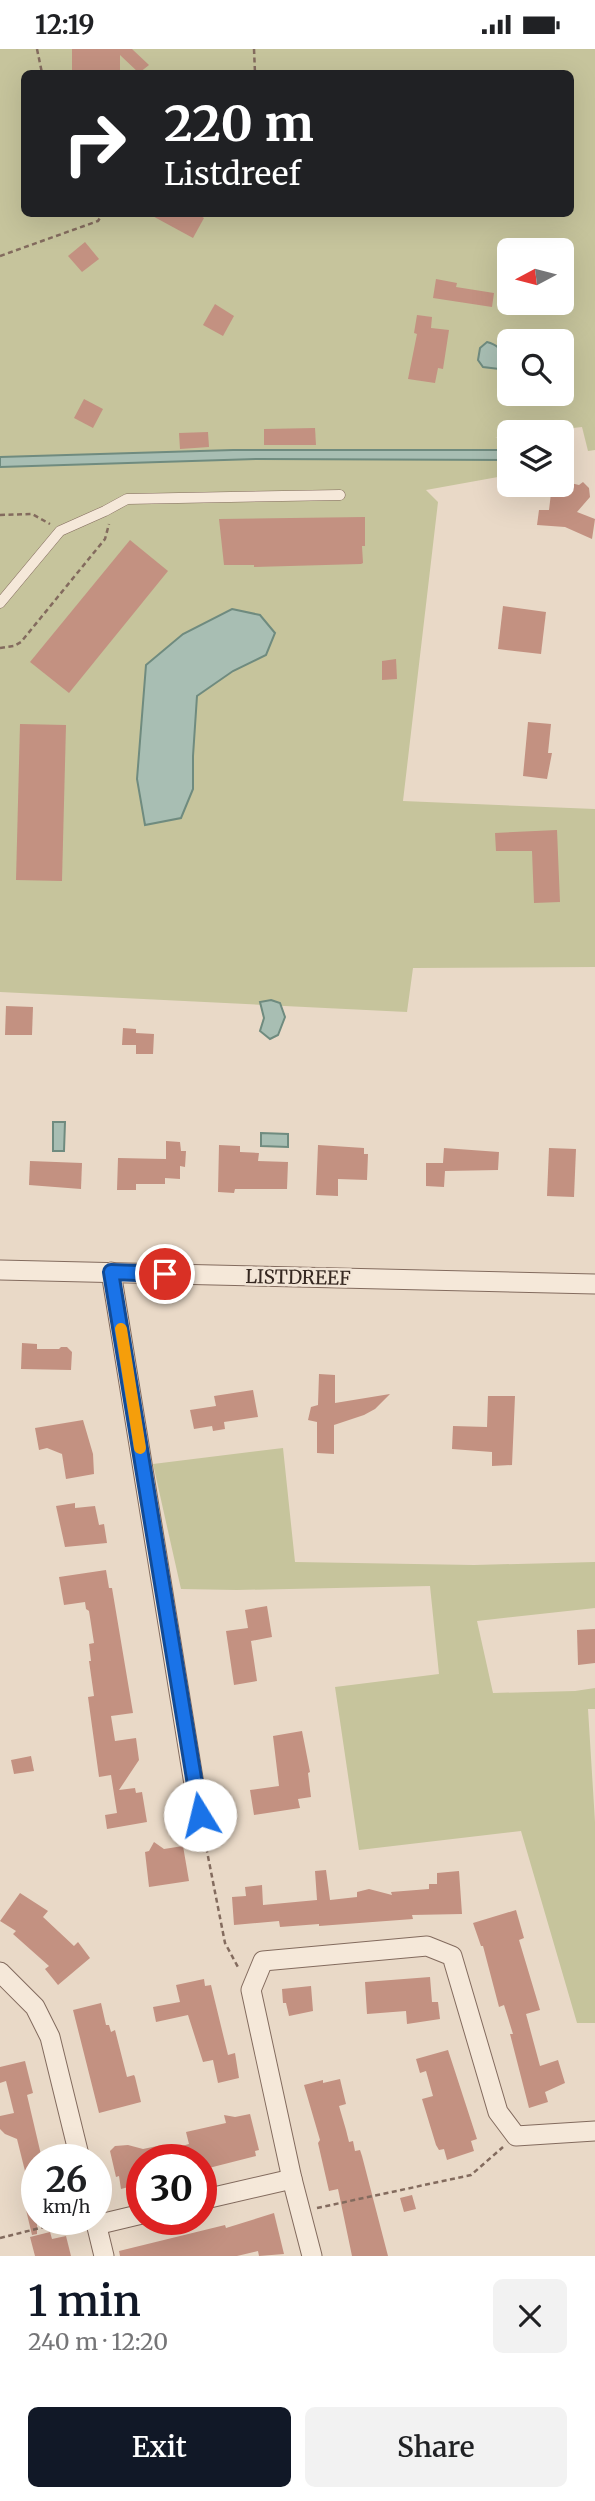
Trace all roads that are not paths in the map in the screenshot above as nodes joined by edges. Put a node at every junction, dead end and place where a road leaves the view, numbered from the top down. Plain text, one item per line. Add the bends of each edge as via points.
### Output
1 (341, 495) dead end
2 (0, 603) edge
3 (0, 1270) edge
4 (111, 1272) junction
5 (595, 1284) edge
6 (200, 1815) road end
7 (0, 1972) edge
8 (595, 2131) edge
9 (76, 2144) edge
10 (292, 2179) junction
11 (217, 2196) edge
12 (98, 2235) edge
13 (104, 2256) edge
14 (312, 2256) edge

1 - 2 lane via 127,499 60,531
3 - 4 street, LISTDREEF
4 - 5 street, LISTDREEF
4 - 6 street
7 - 9 street via 35,2007 50,2037
8 - 10 street via 516,2136 498,2112 452,1956 426,1946 263,1961 251,1990
10 - 11 street
10 - 14 street
12 - 13 street

